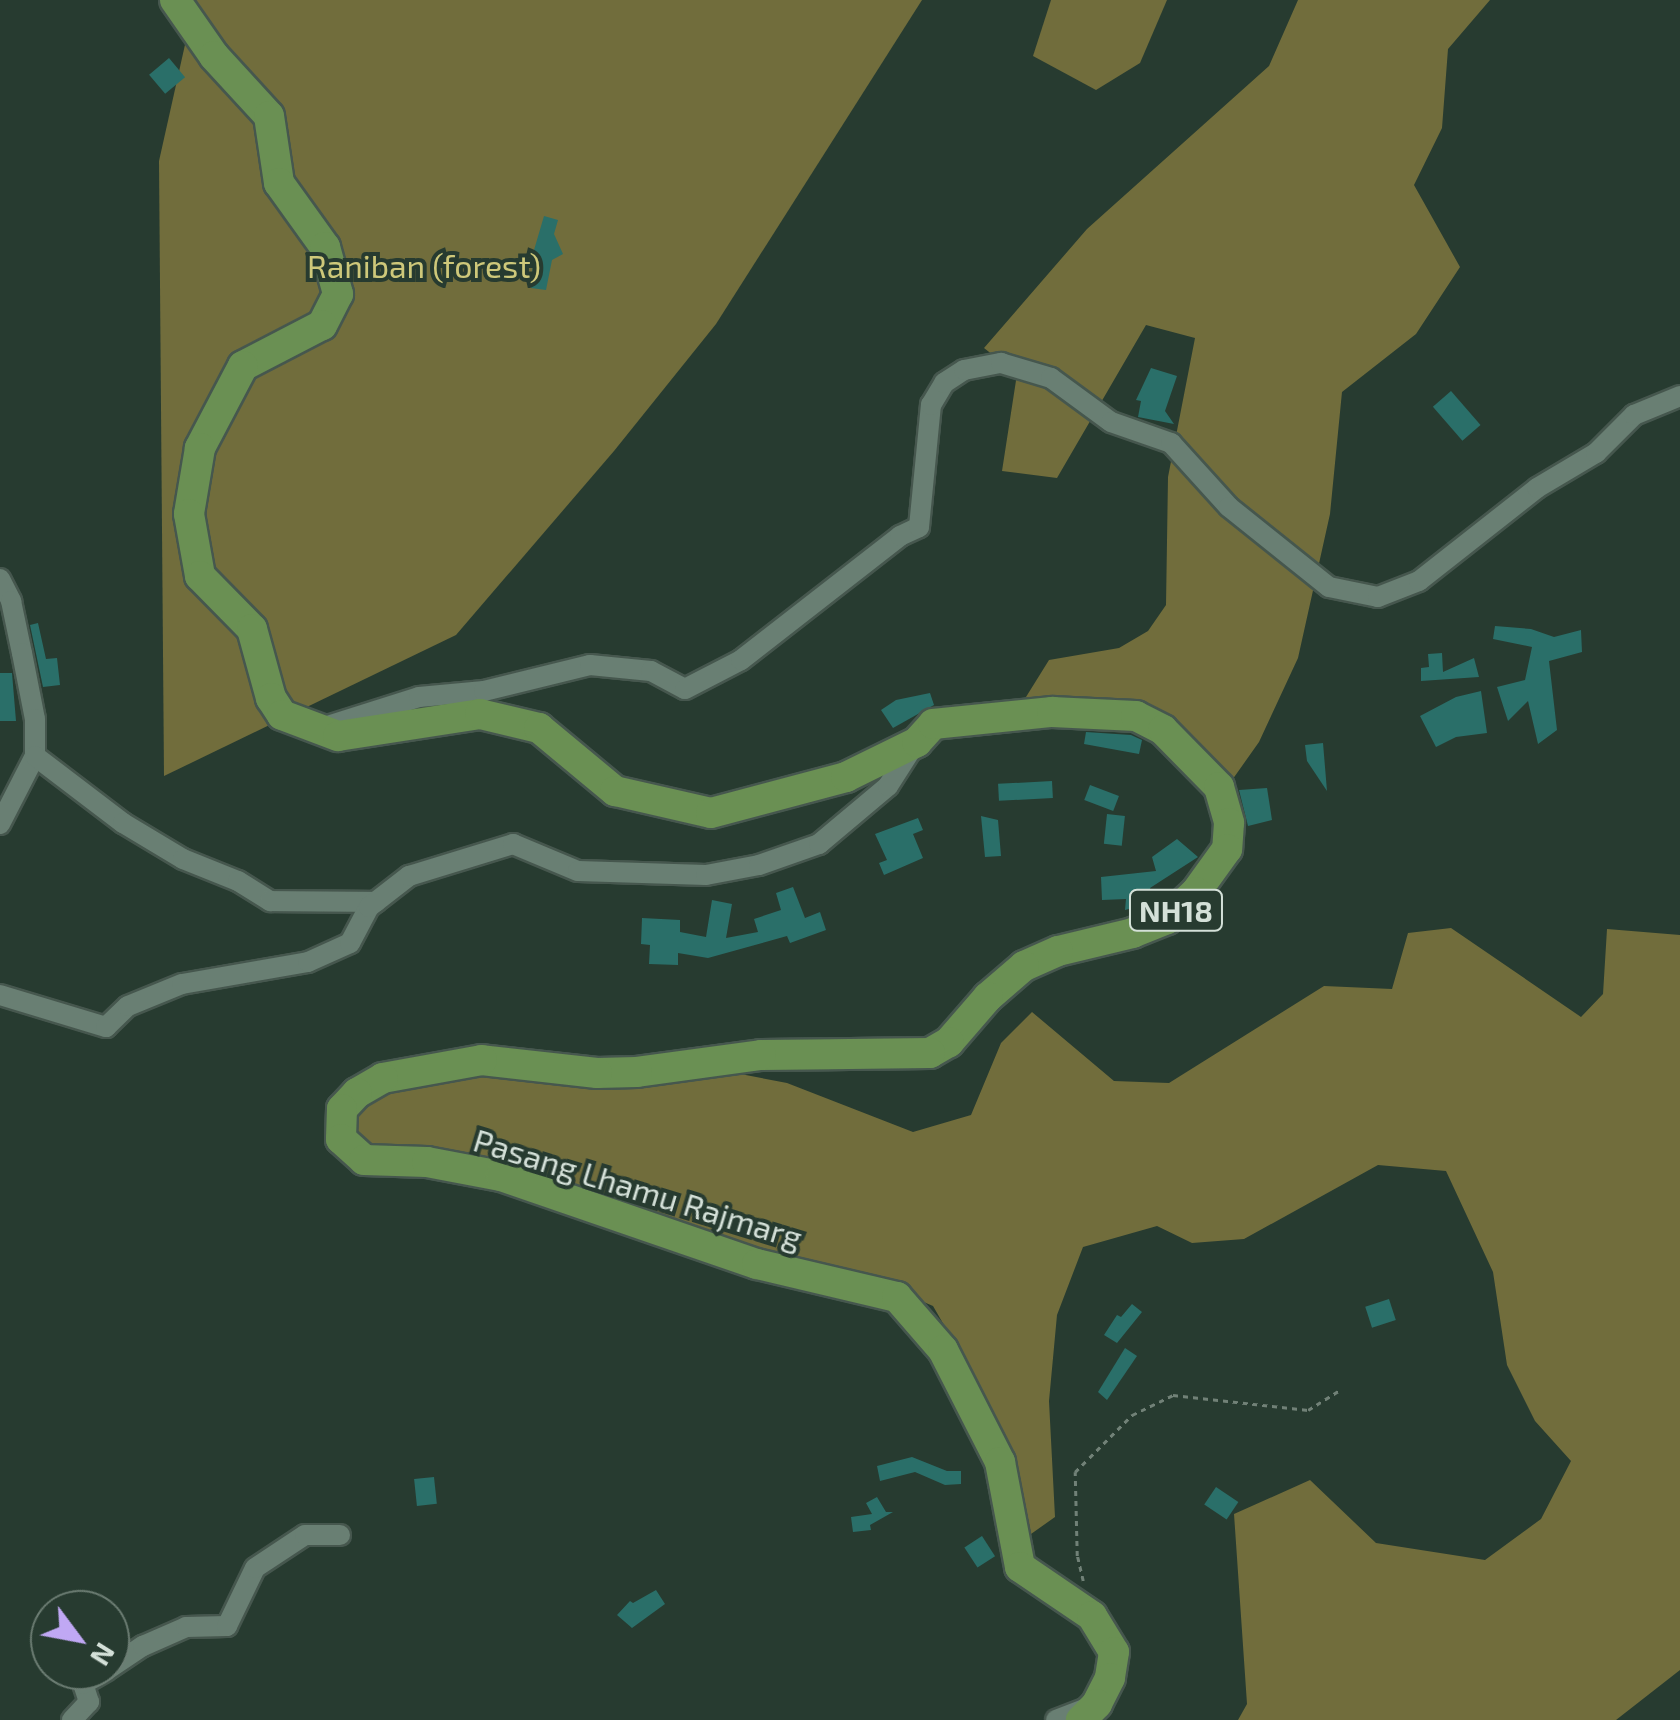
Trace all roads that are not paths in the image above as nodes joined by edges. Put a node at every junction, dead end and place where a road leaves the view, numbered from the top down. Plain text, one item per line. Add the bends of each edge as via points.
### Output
1 (175, 0) edge
2 (1680, 396) edge
3 (0, 579) edge
4 (318, 729) junction
5 (916, 742) junction
6 (35, 756) junction
7 (0, 824) edge
8 (376, 902) junction
9 (0, 995) edge
10 (340, 1535) dead end
11 (130, 1655) edge
12 (85, 1690) edge
13 (1089, 1712) edge
14 (72, 1720) edge
15 (1056, 1720) edge

1 - 4 main road, Pasang Lhamu Rajmarg / NH18 via 268,116 279,183 324,247 338,294 322,324 243,366 200,448 188,514 200,576 252,629 275,706 289,720
2 - 4 street via 1634,415 1596,453 1537,488 1419,581 1378,598 1329,587 1229,507 1171,444 1112,422 1051,378 1002,363 964,370 944,383 931,405 919,527 742,660 685,690 651,672 590,664 484,691 419,698
3 - 6 street via 11,601 36,719
4 - 5 main road, Pasang Lhamu Rajmarg / NH18 via 338,736 480,714 539,728 615,790 711,813 846,777
5 - 8 street via 888,786 818,844 759,865 706,875 578,871 513,844 408,876
5 - 13 main road, Pasang Lhamu Rajmarg / NH18 via 933,724 1052,712 1136,716 1163,730 1219,787 1229,824 1226,849 1196,892 1167,918 1024,966 930,1054 761,1054 597,1073 482,1060 383,1078 356,1093 342,1109 342,1139 364,1160 427,1162 501,1176 757,1264 897,1297 943,1350 1000,1462 1020,1568 1092,1616 1114,1652 1110,1678
6 - 7 street
6 - 8 street via 123,823 270,901
8 - 9 street via 350,943 308,962 182,984 128,1006 106,1027
10 - 11 street via 305,1535 256,1568 227,1626 186,1626
12 - 14 street via 90,1702
13 - 15 street

